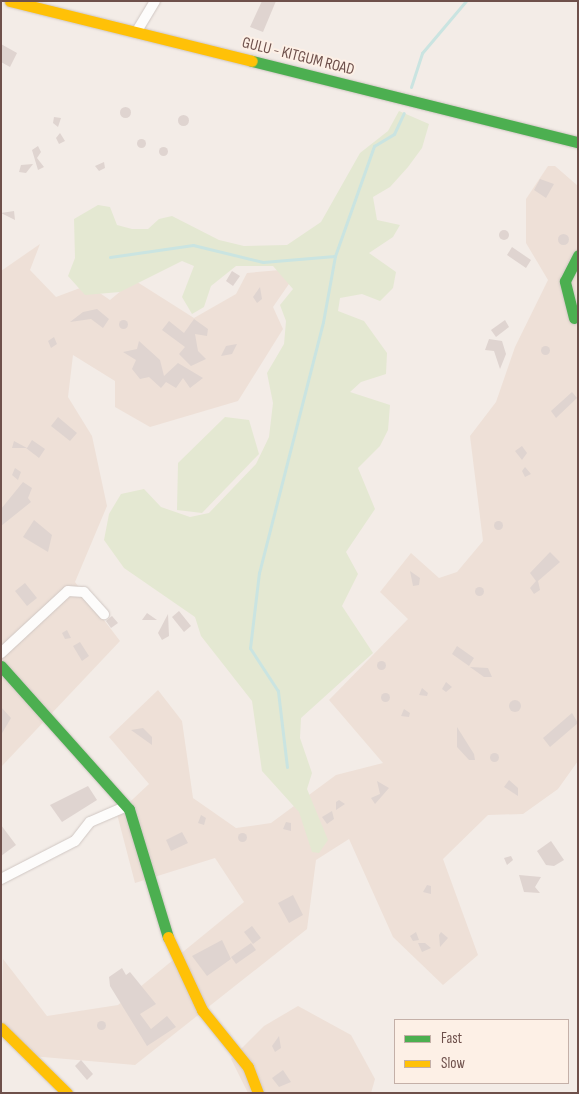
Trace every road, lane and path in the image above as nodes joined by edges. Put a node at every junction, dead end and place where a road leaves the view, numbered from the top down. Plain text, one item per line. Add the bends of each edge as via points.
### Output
1 (10, 1) edge
2 (155, 1) edge
3 (137, 32) junction
4 (578, 142) edge
5 (578, 255) edge
6 (574, 318) dead end
7 (104, 614) dead end
8 (1, 653) edge
9 (1, 666) edge
10 (126, 806) junction
11 (1, 878) edge
12 (1, 1028) edge
13 (67, 1093) edge
14 (258, 1093) edge

1 - 3 street, GULU - KITGUM ROAD
2 - 3 street
3 - 4 street, GULU - KITGUM ROAD
5 - 6 street via 565,281
7 - 8 street via 84,592 68,591
9 - 10 street
10 - 11 street via 90,822 75,841
10 - 14 street via 157,892 167,936 202,1010 248,1067
12 - 13 street

